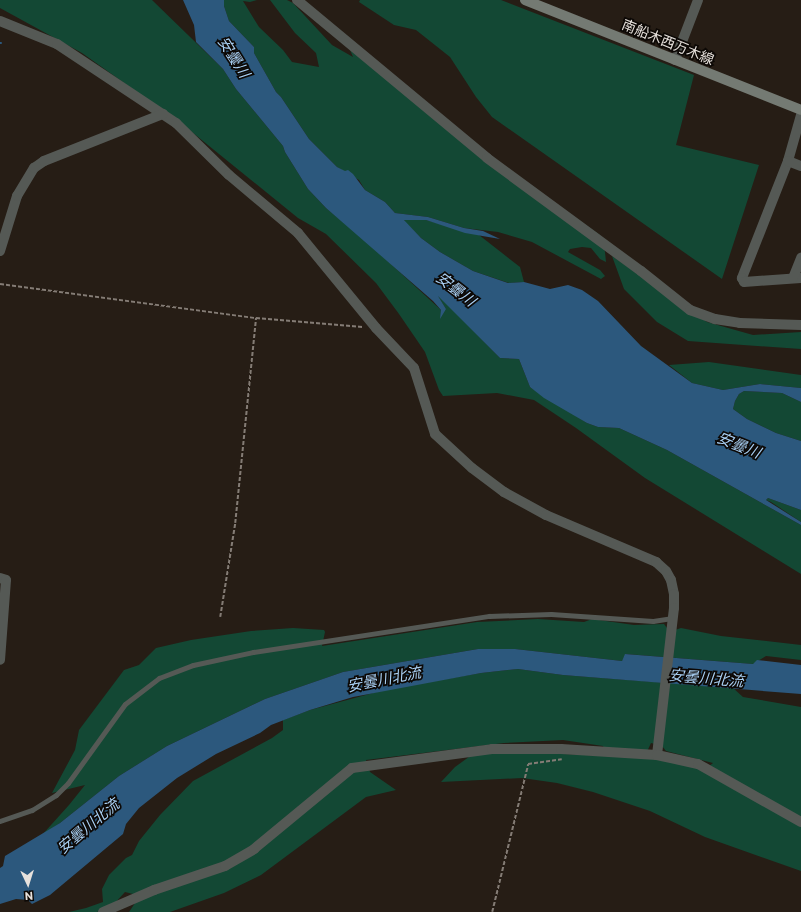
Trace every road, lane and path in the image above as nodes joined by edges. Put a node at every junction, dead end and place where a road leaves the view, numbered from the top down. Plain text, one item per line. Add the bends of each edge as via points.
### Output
1 (297, 0) edge
2 (525, 0) edge
3 (698, 0) edge
4 (0, 21) edge
5 (675, 60) junction
6 (801, 110) edge
7 (163, 114) junction
8 (801, 115) edge
9 (788, 161) junction
10 (801, 166) edge
11 (0, 251) edge
12 (801, 258) edge
13 (797, 278) edge
14 (0, 284) edge
15 (256, 318) junction
16 (801, 325) edge
17 (376, 328) junction
18 (0, 578) edge
19 (220, 617) dead end
20 (673, 618) junction
21 (0, 660) edge
22 (657, 751) junction
23 (565, 759) dead end
24 (0, 821) edge
25 (801, 822) edge
26 (103, 912) edge
27 (492, 912) edge

1 - 16 street via 487,158 690,310 715,319 740,323
2 - 5 main road, 南船木西万木線
3 - 5 street
4 - 7 street via 57,44
5 - 6 main road, 南船木西万木線
7 - 11 street via 44,161 34,168 17,196
7 - 17 street via 176,123 229,175 298,233
8 - 9 street
9 - 10 street
9 - 13 street via 742,278 744,282
12 - 13 street
14 - 15 path
15 - 17 path
15 - 19 path via 235,523
17 - 20 street via 414,368 435,434 472,468 504,492 546,515 656,562 666,570 671,580 674,594
18 - 21 street via 6,580
20 - 22 street
20 - 24 lane via 653,621 544,614 489,616 253,652 193,664 159,678 125,704 68,783 56,795 32,810
22 - 25 street via 698,764
22 - 26 street via 492,749 352,768 254,849 225,866 154,890
23 - 27 path via 528,764

